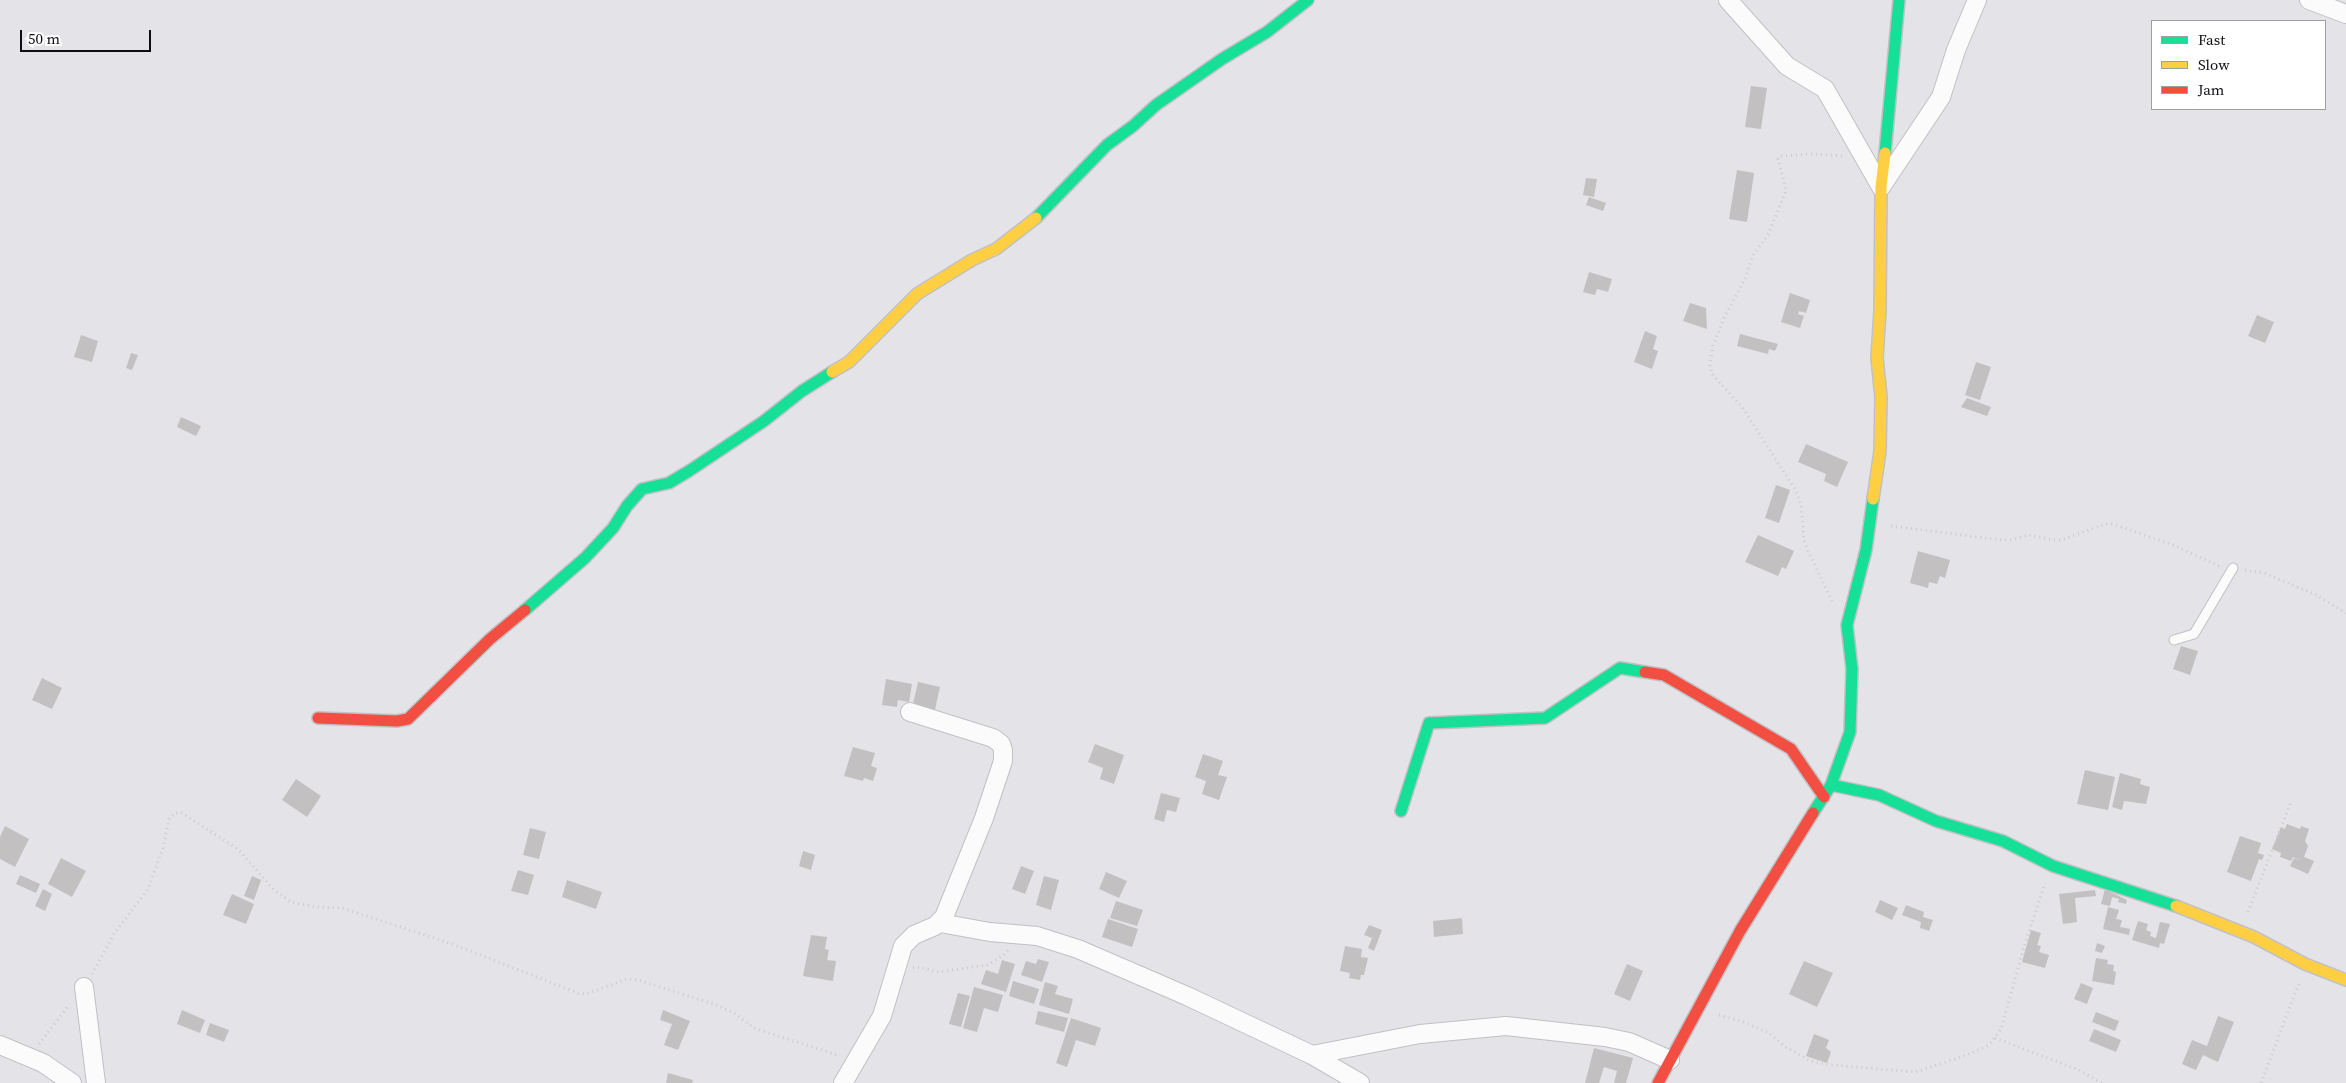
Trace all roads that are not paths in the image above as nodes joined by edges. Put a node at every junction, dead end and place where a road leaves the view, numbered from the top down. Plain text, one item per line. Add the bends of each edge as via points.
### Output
1 (1308, 0) edge
2 (1728, 0) edge
3 (1899, 0) edge
4 (1978, 0) edge
5 (2309, 0) edge
6 (2346, 14) edge
7 (1881, 187) junction
8 (2233, 568) road end
9 (2174, 640) dead end
10 (910, 712) dead end
11 (318, 718) dead end
12 (1831, 785) junction
13 (1824, 797) junction
14 (1401, 811) dead end
15 (940, 923) junction
16 (2346, 980) edge
17 (84, 986) road end
18 (0, 1045) edge
19 (1312, 1055) junction
20 (1670, 1060) junction
21 (72, 1083) edge
22 (96, 1083) edge
23 (843, 1083) edge
24 (1360, 1083) edge
25 (1658, 1083) edge

1 - 11 street via 1267,32 1222,58 1156,105 1107,145 1034,221 996,249 917,294 849,362 802,390 764,421 689,471 669,483 642,489 585,558 490,640 408,719
2 - 7 street via 1781,61 1825,89
3 - 7 street
4 - 7 street via 1956,50 1941,97
5 - 6 street
7 - 12 street via 1877,358 1880,426 1871,521 1847,625 1852,669 1852,716 1846,746
8 - 9 lane via 2194,634
10 - 15 street via 993,738 1004,750 996,783
12 - 13 street
12 - 16 street via 1879,795 1936,821 2003,841 2053,866 2182,908
13 - 14 street via 1791,748 1664,676 1620,668 1545,718 1429,723
13 - 20 street via 1740,932
15 - 19 street via 1036,936 1078,949
15 - 23 street via 907,940 882,1016
17 - 22 street
18 - 21 street via 43,1063
19 - 20 street via 1420,1034 1506,1026 1613,1038
19 - 24 street
20 - 25 street

